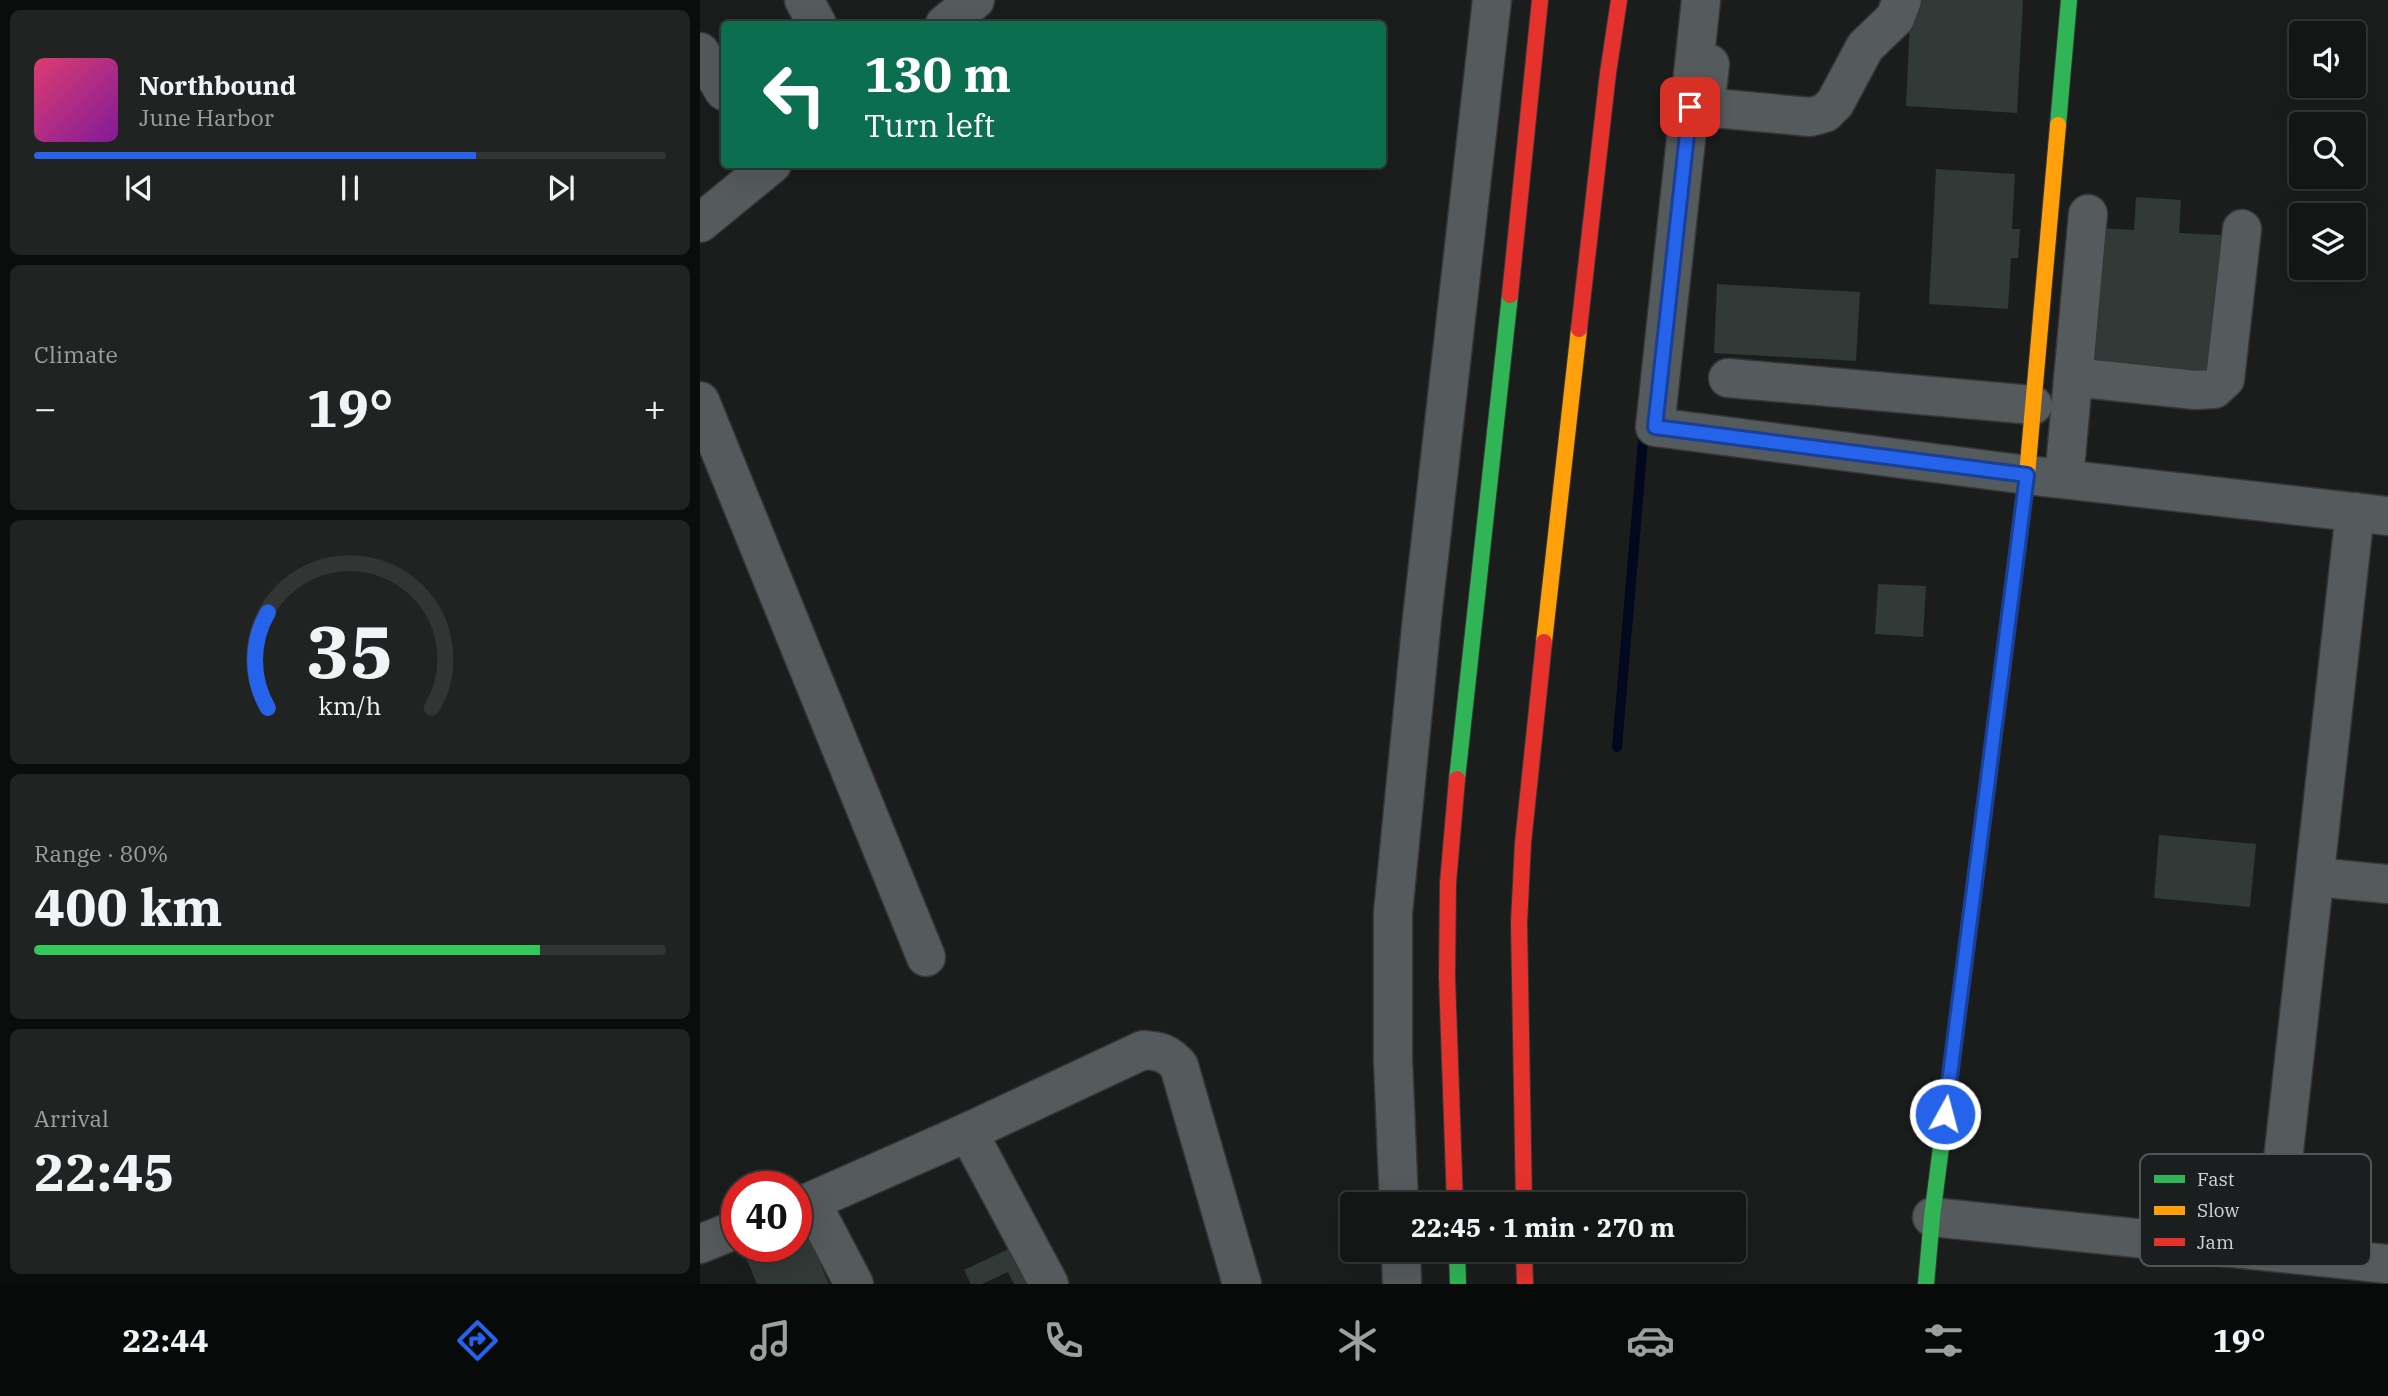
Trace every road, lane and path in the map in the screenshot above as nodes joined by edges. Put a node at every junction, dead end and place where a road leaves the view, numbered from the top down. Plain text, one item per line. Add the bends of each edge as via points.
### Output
1 (804, 0) edge
2 (1492, 0) edge
3 (1540, 0) edge
4 (1619, 0) edge
5 (1701, 0) edge
6 (1718, 0) edge
7 (1902, 0) edge
8 (2069, 0) edge
9 (815, 21) edge
10 (700, 52) edge
11 (721, 86) edge
12 (767, 168) edge
13 (2088, 214) dead end
14 (700, 223) edge
15 (2242, 229) dead end
16 (2073, 377) junction
17 (1728, 378) dead end
18 (700, 401) edge
19 (2033, 405) junction
20 (2027, 475) junction
21 (2064, 480) junction
22 (2372, 514) edge
23 (2315, 877) junction
24 (2388, 884) edge
25 (926, 957) dead end
26 (968, 1132) junction
27 (2284, 1154) edge
28 (1398, 1192) edge
29 (1455, 1192) edge
30 (1524, 1192) edge
31 (812, 1201) edge
32 (1932, 1217) junction
33 (812, 1218) edge
34 (721, 1235) edge
35 (2140, 1238) edge
36 (700, 1244) edge
37 (1401, 1262) edge
38 (1457, 1262) edge
39 (1524, 1262) edge
40 (854, 1284) edge
41 (1049, 1284) edge
42 (1242, 1284) edge
43 (1402, 1284) edge
44 (1458, 1284) edge
45 (1525, 1284) edge
46 (1926, 1284) edge

1 - 9 street
2 - 28 street via 1393,914
3 - 29 main road via 1448,883
4 - 30 main road via 1522,844 1518,923
5 - 20 street via 1655,427
6 - 7 street via 1709,105 1810,117 1825,113 1835,103 1865,47 1895,18
8 - 19 main road
10 - 11 street
12 - 14 street
13 - 16 street
15 - 16 street via 2225,379 2214,389
16 - 21 street
17 - 19 street
18 - 25 street
19 - 20 main road
20 - 21 street
20 - 32 main road
21 - 22 street
22 - 23 street
23 - 24 street
23 - 27 street
26 - 31 street
26 - 41 street
26 - 42 street via 1143,1050 1170,1055 1179,1066
32 - 35 street
32 - 46 main road
33 - 40 street
34 - 36 street
37 - 43 street
38 - 44 main road
39 - 45 main road

